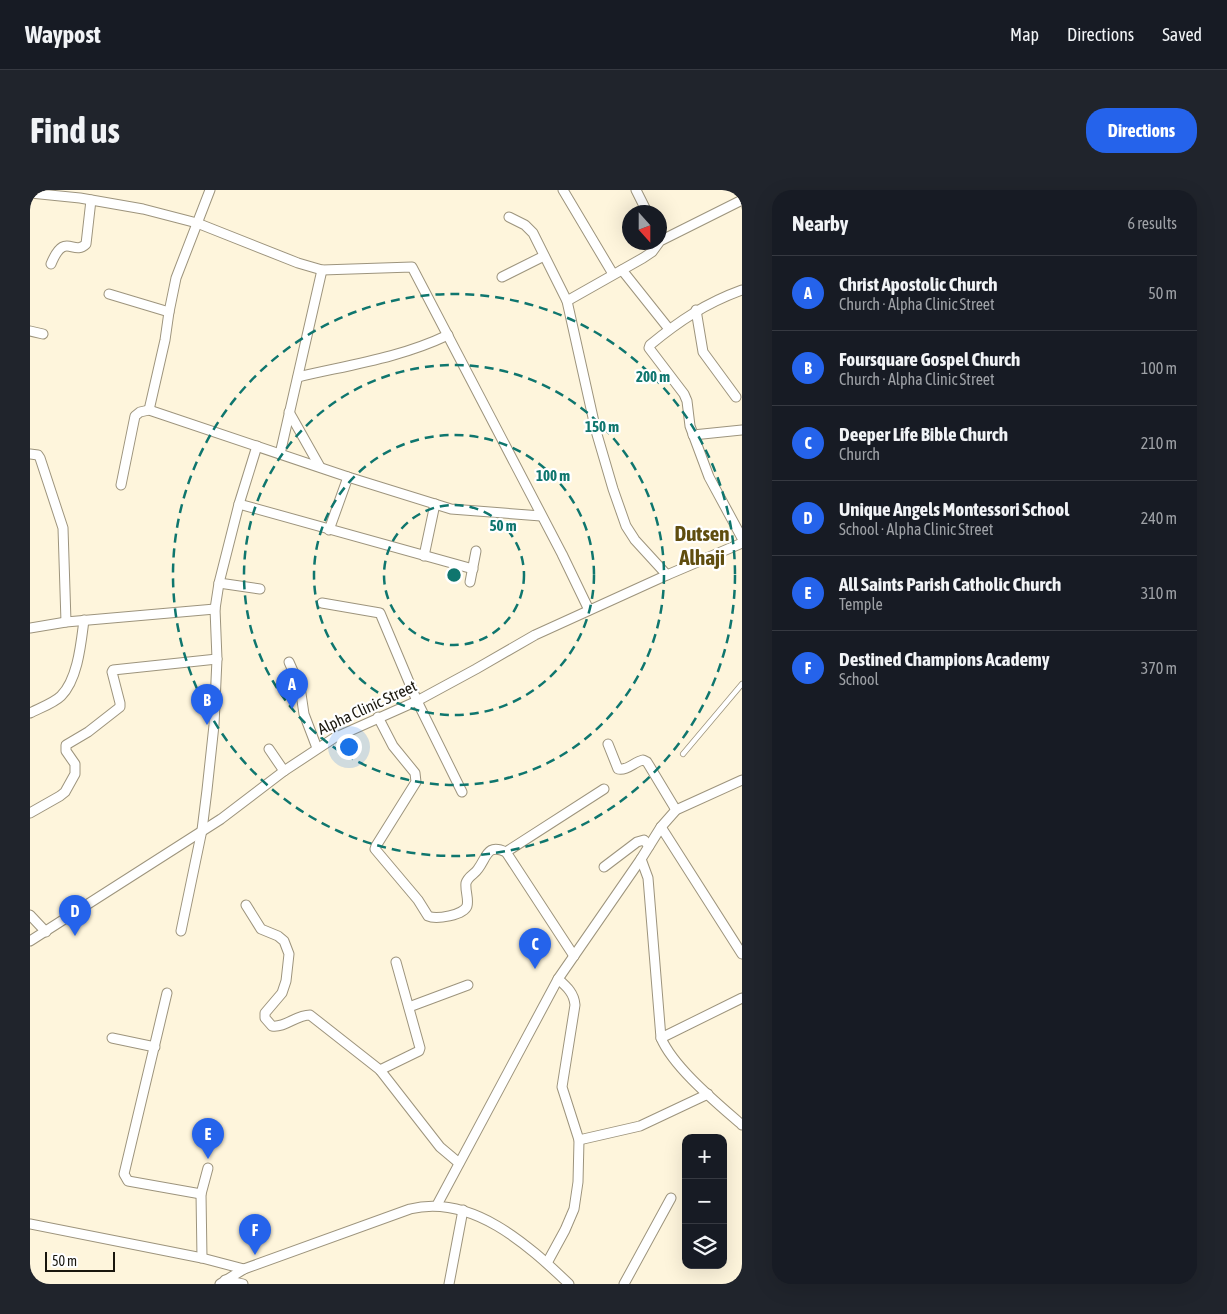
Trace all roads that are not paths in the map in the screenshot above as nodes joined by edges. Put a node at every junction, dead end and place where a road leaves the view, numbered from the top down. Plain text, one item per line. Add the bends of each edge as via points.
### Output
1 (210, 190) edge
2 (562, 190) edge
3 (636, 190) edge
4 (30, 193) edge
5 (81, 194) edge
6 (91, 200) junction
7 (742, 200) edge
8 (644, 205) edge
9 (509, 217) dead end
10 (197, 224) junction
11 (667, 238) edge
12 (653, 250) edge
13 (544, 256) junction
14 (51, 264) dead end
15 (322, 270) junction
16 (618, 272) junction
17 (502, 277) dead end
18 (742, 290) edge
19 (109, 294) dead end
20 (567, 301) junction
21 (696, 310) junction
22 (169, 312) junction
23 (669, 329) junction
24 (30, 331) edge
25 (43, 334) dead end
26 (448, 335) junction
27 (298, 377) junction
28 (736, 397) dead end
29 (149, 410) junction
30 (290, 412) junction
31 (742, 430) edge
32 (693, 435) junction
33 (257, 446) junction
34 (30, 454) edge
35 (280, 454) junction
36 (320, 467) junction
37 (348, 477) junction
38 (120, 485) dead end
39 (239, 504) junction
40 (435, 504) junction
41 (541, 516) junction
42 (329, 530) junction
43 (742, 538) edge
44 (742, 543) edge
45 (476, 551) dead end
46 (424, 556) junction
47 (473, 569) junction
48 (667, 575) junction
49 (470, 582) dead end
50 (219, 583) junction
51 (260, 589) dead end
52 (322, 603) dead end
53 (215, 609) junction
54 (589, 610) junction
55 (84, 620) junction
56 (66, 622) junction
57 (30, 628) edge
58 (217, 659) junction
59 (290, 662) dead end
60 (742, 684) edge
61 (417, 701) junction
62 (30, 713) edge
63 (378, 718) junction
64 (608, 744) dead end
65 (317, 748) junction
66 (269, 749) dead end
67 (683, 754) dead end
68 (284, 771) junction
69 (742, 780) edge
70 (604, 789) dead end
71 (462, 792) dead end
72 (676, 810) junction
73 (30, 813) edge
74 (661, 827) junction
75 (202, 830) junction
76 (649, 846) junction
77 (506, 852) junction
78 (642, 858) junction
79 (604, 867) dead end
80 (246, 905) dead end
81 (30, 915) edge
82 (181, 931) dead end
83 (46, 932) junction
84 (30, 941) edge
85 (742, 954) edge
86 (574, 956) junction
87 (396, 962) dead end
88 (558, 979) junction
89 (468, 985) dead end
90 (168, 993) dead end
91 (742, 998) edge
92 (409, 1007) junction
93 (112, 1038) dead end
94 (661, 1038) junction
95 (154, 1047) junction
96 (380, 1070) junction
97 (708, 1094) junction
98 (742, 1126) edge
99 (579, 1140) junction
100 (459, 1164) junction
101 (208, 1168) dead end
102 (201, 1194) junction
103 (671, 1198) dead end
104 (437, 1205) junction
105 (463, 1210) junction
106 (30, 1224) edge
107 (202, 1258) junction
108 (547, 1262) junction
109 (244, 1269) junction
110 (222, 1282) edge
111 (243, 1284) edge
112 (449, 1284) edge
113 (568, 1284) edge
114 (624, 1284) edge

1 - 10 street
2 - 16 street
3 - 8 street
4 - 5 street
5 - 6 street
6 - 10 street via 143,209
6 - 14 street via 86,244 80,248 61,247 56,250
7 - 11 street
9 - 13 street via 530,229
10 - 15 street
10 - 22 street via 176,278
12 - 16 street
13 - 17 street
13 - 20 street
15 - 26 street via 412,267
15 - 27 street
16 - 20 street
16 - 23 street
18 - 21 street
19 - 22 street
20 - 48 street via 596,431 613,489 631,534
21 - 23 street
21 - 28 street via 703,352
22 - 29 street
23 - 32 street via 649,348 684,394
24 - 25 street
26 - 27 street via 395,356
26 - 41 street
27 - 30 street
29 - 33 street
29 - 38 street via 135,416
30 - 35 street
30 - 36 street
31 - 32 street
32 - 43 street via 712,483
33 - 35 street
33 - 39 street
34 - 56 street via 40,458 63,528
35 - 36 street
36 - 37 street
37 - 40 street
37 - 42 street
39 - 42 street
39 - 50 street
40 - 41 street via 451,509
40 - 46 street
41 - 54 street
42 - 46 street
44 - 48 street, Alpha Clinic Street
45 - 47 street
46 - 47 street
47 - 49 street
48 - 54 street, Alpha Clinic Street
50 - 51 street
50 - 53 street
52 - 61 street via 380,613
53 - 55 street
53 - 58 street
54 - 61 street, Alpha Clinic Street via 535,635
55 - 56 street
55 - 62 street via 77,664 68,687 60,697
56 - 57 street
58 - 73 street via 112,671 120,707 66,745 76,774 65,792
58 - 75 street via 214,725
59 - 65 street
60 - 67 lane
61 - 63 street, Alpha Clinic Street
61 - 71 street
63 - 65 street, Alpha Clinic Street
63 - 77 street via 393,746 415,773 416,782 375,850 428,916 437,919 466,909 468,878 479,868 488,851
64 - 72 street via 621,770 638,761 647,762
65 - 68 street, Alpha Clinic Street
66 - 68 street
68 - 75 street, Alpha Clinic Street
69 - 72 street
70 - 77 street
72 - 74 street
74 - 76 street
74 - 85 street
75 - 82 street
75 - 83 street, Alpha Clinic Street
76 - 78 street
76 - 79 street via 644,840 636,842
77 - 86 street
78 - 86 street
78 - 94 street via 648,878
80 - 96 street via 261,929 284,941 289,954 282,993 265,1013 265,1018 272,1026 279,1026 310,1015
81 - 83 street
83 - 84 street, Alpha Clinic Street
86 - 88 street
87 - 92 street
88 - 99 street via 574,999 562,1087
88 - 100 street
89 - 92 street
90 - 95 street
91 - 94 street
92 - 96 street via 419,1051
93 - 95 street
94 - 97 street via 671,1057
95 - 102 street via 125,1178
96 - 100 street via 440,1147
97 - 98 street
97 - 99 street via 640,1126
99 - 108 street via 574,1209
100 - 104 street
101 - 102 street
102 - 107 street
103 - 114 street
104 - 105 street
104 - 109 street via 410,1209
105 - 108 street via 500,1228
105 - 112 street
106 - 107 street
107 - 109 street
108 - 113 street
109 - 110 street
110 - 111 street

